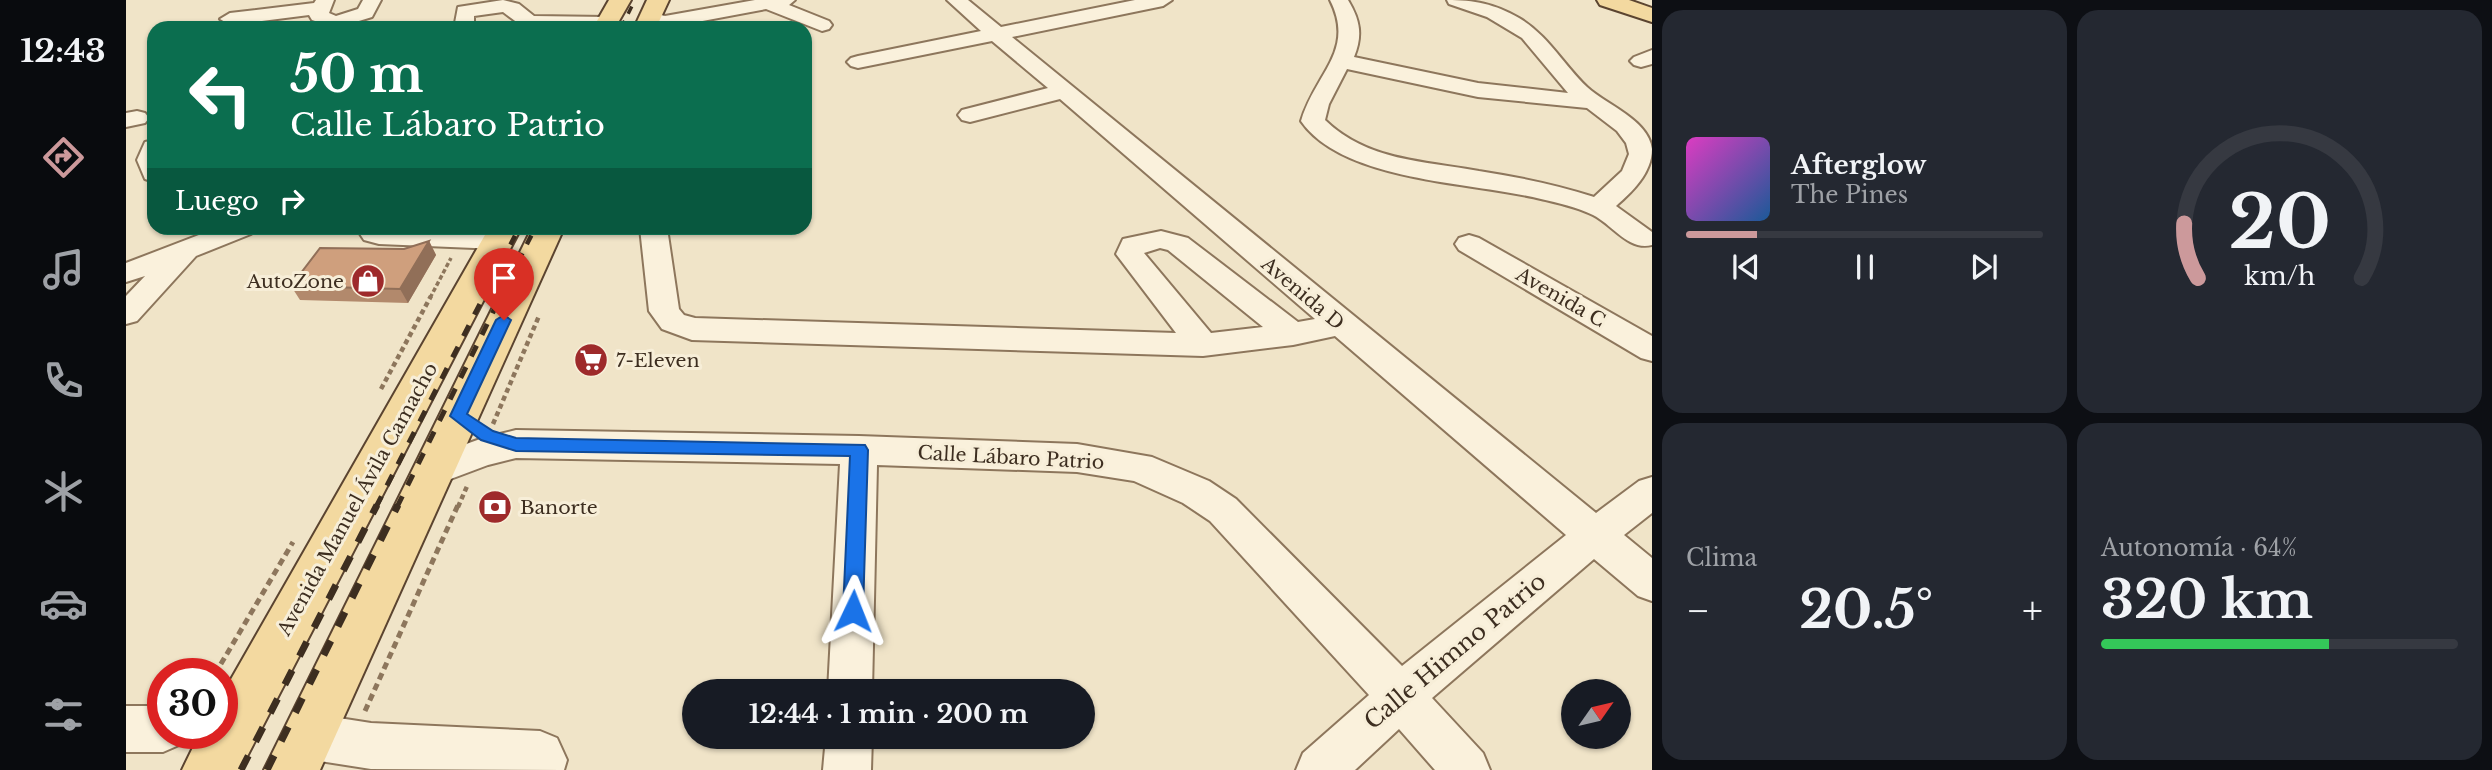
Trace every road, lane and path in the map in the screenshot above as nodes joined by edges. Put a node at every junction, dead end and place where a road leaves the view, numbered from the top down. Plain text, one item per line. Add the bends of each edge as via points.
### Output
1 (241, 0) edge
2 (372, 0) edge
3 (620, 0) edge
4 (628, 0) edge
5 (956, 0) edge
6 (1163, 0) edge
7 (1339, 0) edge
8 (1456, 0) edge
9 (1608, 0) edge
10 (1129, 3) edge
11 (323, 4) edge
12 (772, 7) edge
13 (465, 13) edge
14 (1652, 15) edge
15 (228, 21) edge
16 (237, 21) edge
17 (528, 21) edge
18 (610, 21) edge
19 (611, 21) edge
20 (721, 21) edge
21 (811, 21) edge
22 (812, 21) edge
23 (822, 25) dead end
24 (996, 34) junction
25 (1340, 61) junction
26 (858, 62) dead end
27 (1063, 91) junction
28 (1593, 102) junction
29 (970, 115) dead end
30 (1642, 177) edge
31 (1598, 207) junction
32 (186, 235) edge
33 (189, 235) edge
34 (190, 235) edge
35 (376, 235) edge
36 (546, 235) edge
37 (654, 235) edge
38 (488, 236) edge
39 (1643, 239) dead end
40 (1469, 244) dead end
41 (126, 255) edge
42 (126, 273) edge
43 (544, 304) dead end
44 (126, 314) edge
45 (1340, 324) junction
46 (1293, 334) junction
47 (1203, 345) junction
48 (1652, 350) edge
49 (379, 394) dead end
50 (486, 437) junction
51 (859, 450) junction
52 (1652, 492) edge
53 (300, 530) dead end
54 (1593, 536) junction
55 (1652, 583) edge
56 (224, 658) edge
57 (850, 679) edge
58 (1399, 695) junction
59 (238, 706) edge
60 (126, 729) edge
61 (147, 729) edge
62 (218, 749) edge
63 (848, 749) edge
64 (316, 750) edge
65 (210, 770) edge
66 (540, 770) edge
67 (847, 770) edge
68 (1320, 770) edge
69 (1466, 770) edge

1 - 15 street
2 - 11 street via 365,13 343,21 321,19 317,14
3 - 18 main road
4 - 19 main road
5 - 24 street, Avenida D
6 - 10 street
7 - 25 street via 1352,24 1352,37
8 - 28 street via 1482,8 1530,35
9 - 14 main road
10 - 24 street
11 - 16 street
12 - 20 street
12 - 21 street
13 - 17 street via 503,6
22 - 23 street
24 - 26 street
24 - 27 street, Avenida D
25 - 28 street via 1478,90
25 - 31 street via 1316,103 1313,121 1340,147 1388,164 1480,179
27 - 29 street
27 - 45 street, Avenida D
28 - 30 street via 1637,141
30 - 31 street
31 - 39 street
32 - 41 street
33 - 42 street
34 - 44 street
35 - 38 street
36 - 50 main road
37 - 47 street via 664,311 673,322 692,329
38 - 49 path
38 - 59 main road, Avenida Manuel Ávila Camacho
40 - 48 street, Avenida C
43 - 50 path
45 - 46 street
45 - 54 street, Avenida D
46 - 47 street
46 - 47 street via 1178,244 1161,239 1133,245 1130,254
50 - 51 street, Calle Lábaro Patrio
50 - 64 path
50 - 64 main road via 432,471
51 - 57 street
51 - 58 street, Calle Lábaro Patrio via 1105,460 1168,479 1223,510
52 - 54 street, Calle Himno Patrio
53 - 56 path
54 - 55 street, Avenida D
54 - 58 street, Calle Himno Patrio
58 - 68 street, Calle Himno Patrio
58 - 69 street, Calle Lábaro Patrio
60 - 61 street
62 - 65 main road, Avenida Manuel Ávila Camacho
63 - 67 street
64 - 66 street via 540,755

